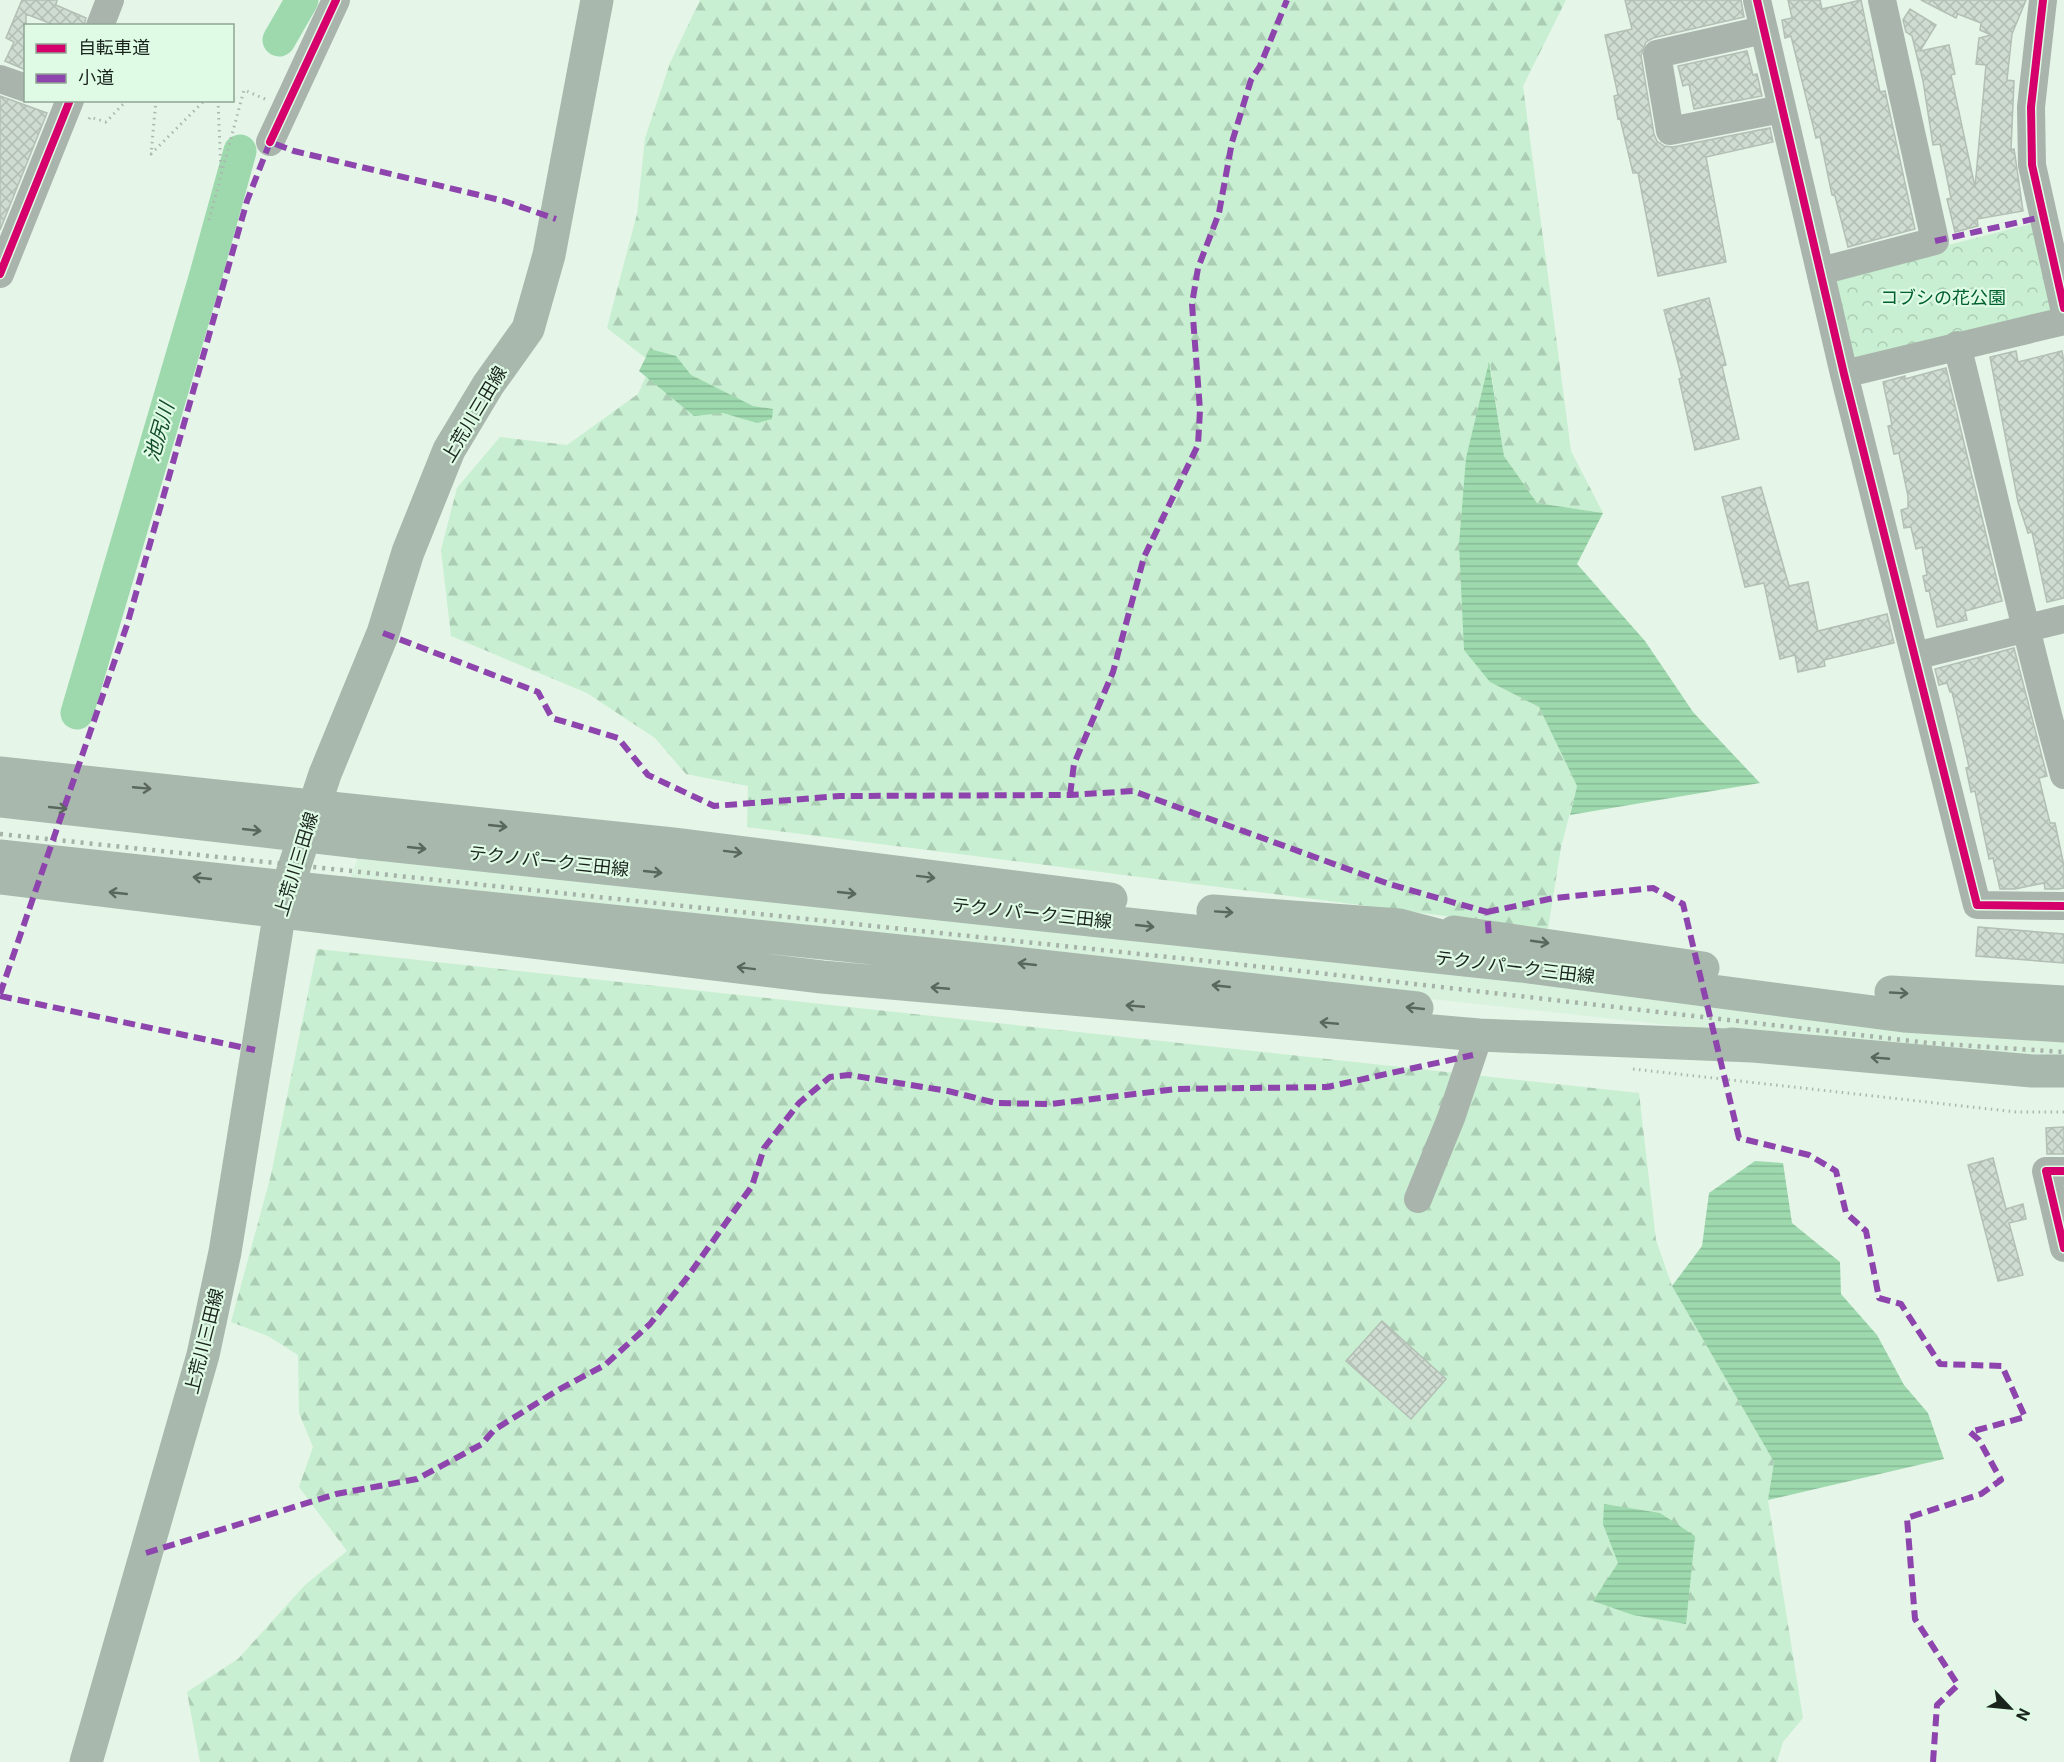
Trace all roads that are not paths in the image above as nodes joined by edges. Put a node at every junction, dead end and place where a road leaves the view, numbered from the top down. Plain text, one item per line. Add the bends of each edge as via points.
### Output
1 (110, 0) edge
2 (336, 0) edge
3 (597, 0) edge
4 (1757, 0) edge
5 (1882, 0) edge
6 (2043, 0) edge
7 (101, 24) edge
8 (1763, 30) junction
9 (0, 79) edge
10 (24, 87) edge
11 (71, 107) edge
12 (1781, 109) junction
13 (270, 142) dead end
14 (1821, 270) junction
15 (0, 274) edge
16 (2064, 308) edge
17 (2064, 321) edge
18 (1956, 345) junction
19 (1844, 374) junction
20 (2064, 619) edge
21 (2024, 629) junction
22 (1915, 656) junction
23 (0, 773) edge
24 (2064, 776) edge
25 (0, 801) edge
26 (314, 804) junction
27 (0, 856) edge
28 (0, 878) edge
29 (2064, 906) edge
30 (280, 910) junction
31 (1399, 925) junction
32 (1521, 966) junction
33 (2064, 1002) edge
34 (2064, 1026) edge
35 (1485, 1035) junction
36 (1752, 1046) junction
37 (2064, 1071) edge
38 (2064, 1089) edge
39 (2064, 1171) edge
40 (1418, 1199) dead end
41 (2064, 1248) edge
42 (86, 1762) edge

1 - 7 street
2 - 13 street
3 - 26 main road, 上荒川三田線 via 549,255 528,329 488,385 450,450
4 - 8 street
5 - 14 street via 1935,241
6 - 16 street via 2031,107 2032,165
8 - 12 street
8 - 12 street via 1657,54 1671,131
9 - 10 street
11 - 15 street
12 - 14 street
14 - 19 street
17 - 18 street
18 - 19 street
18 - 21 street via 2011,558
19 - 22 street
20 - 21 street
21 - 22 street
21 - 24 street
22 - 29 street via 1977,905
23 -> 26 main road
25 -> 32 main road, テクノパーク三田線, bridge
26 - 30 main road, 上荒川三田線
26 -> 31 main road via 673,844 1203,911
36 -> 27 main road, bridge via 1006,962
30 -> 28 main road
35 -> 30 main road via 822,977
30 - 42 main road, 上荒川三田線 via 225,1252 203,1355
31 - 32 main road via 1480,946
31 -> 33 main road via 1539,942 1845,990
32 - 34 main road, テクノパーク三田線 via 1904,1016
35 - 36 main road
35 - 38 main road via 1600,1053 1840,1077
35 - 40 street
37 -> 36 main road
39 - 41 street via 2046,1171

